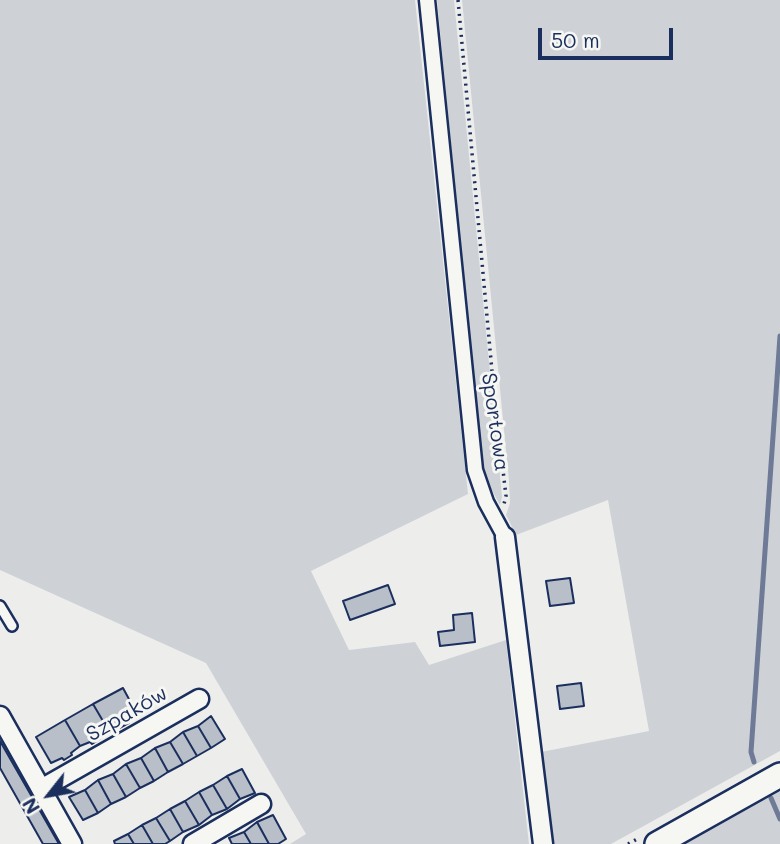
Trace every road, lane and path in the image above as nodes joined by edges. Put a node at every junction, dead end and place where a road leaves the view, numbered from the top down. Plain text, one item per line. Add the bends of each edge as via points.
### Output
1 (427, 0) edge
2 (458, 0) edge
3 (505, 537) junction
4 (0, 606) edge
5 (12, 626) dead end
6 (199, 699) dead end
7 (0, 716) edge
8 (780, 775) edge
9 (41, 789) junction
10 (261, 804) dead end
11 (72, 844) edge
12 (193, 844) edge
13 (543, 844) edge
14 (657, 844) edge

1 - 3 street, Sportowa via 475,470
2 - 3 path via 506,496
3 - 13 street, Sportowa
4 - 5 lane
6 - 9 street, Szpaków
7 - 9 street
8 - 14 street
9 - 11 street
10 - 12 street

